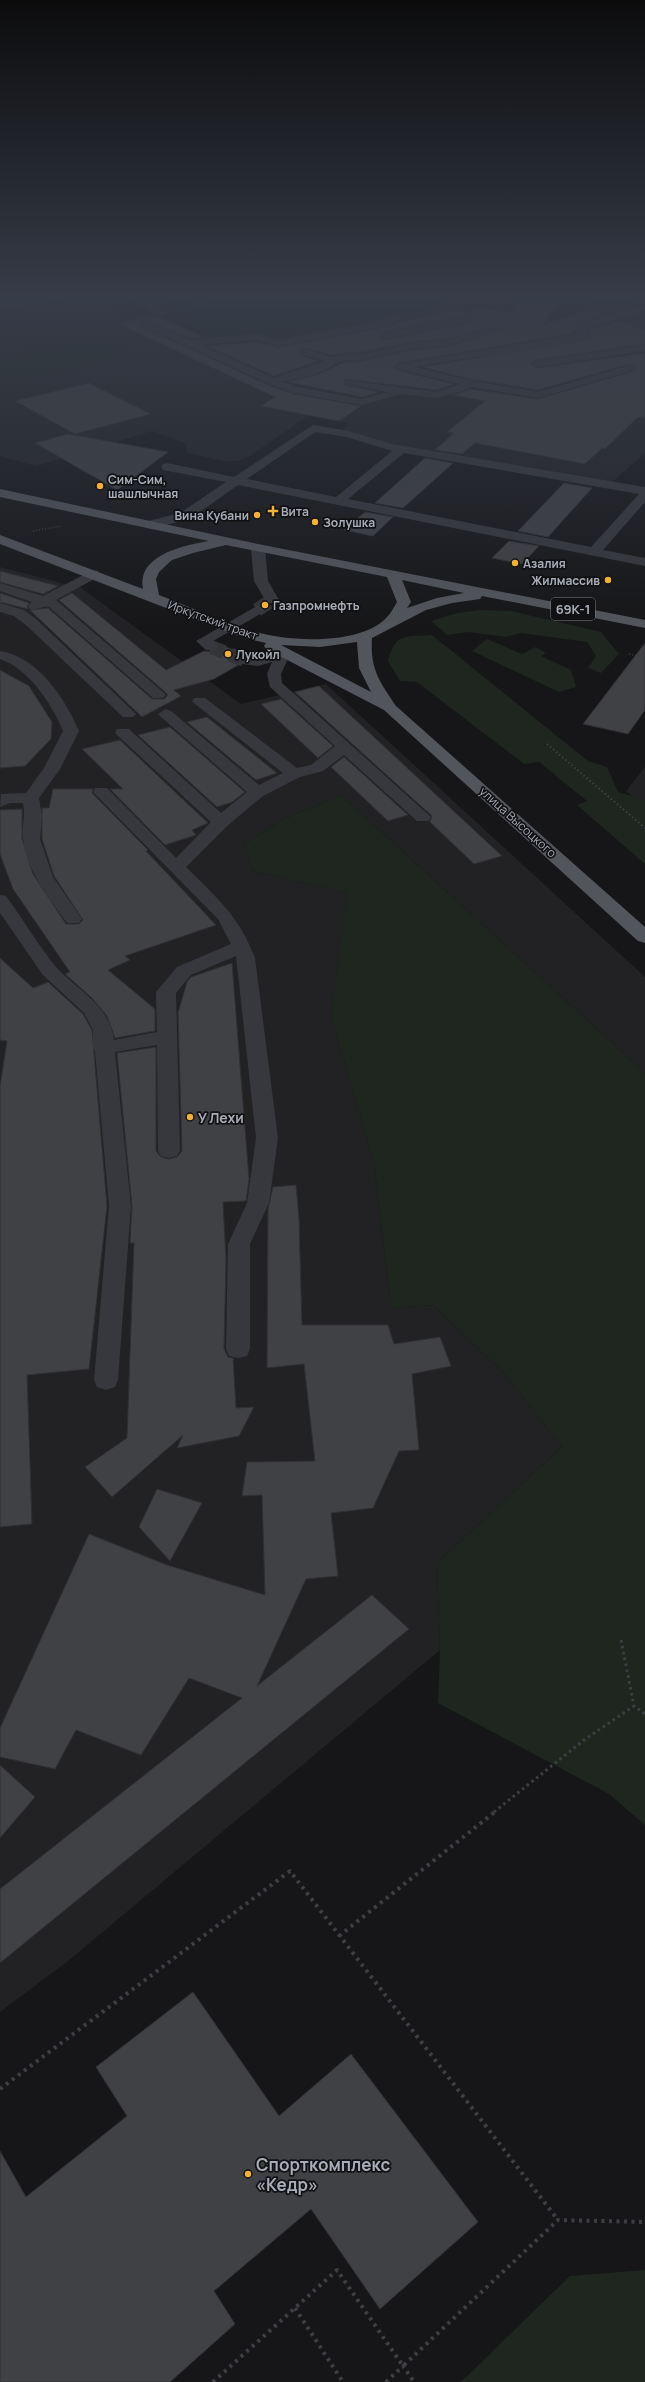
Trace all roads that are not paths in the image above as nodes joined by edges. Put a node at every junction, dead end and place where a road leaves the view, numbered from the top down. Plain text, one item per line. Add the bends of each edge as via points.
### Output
1 (402, 449) junction
2 (167, 467) dead end
3 (236, 481) junction
4 (645, 491) edge
5 (0, 493) edge
6 (645, 494) edge
7 (338, 501) junction
8 (149, 525) junction
9 (0, 539) edge
10 (234, 543) junction
11 (258, 548) junction
12 (594, 552) junction
13 (645, 562) edge
14 (392, 573) junction
15 (92, 574) junction
16 (0, 587) edge
17 (501, 595) junction
18 (152, 597) junction
19 (272, 600) dead end
20 (47, 601) junction
21 (0, 607) edge
22 (257, 610) tunnel mouth
23 (19, 612) junction
24 (391, 621) junction
25 (0, 622) edge
26 (645, 624) edge
27 (228, 627) junction
28 (249, 635) junction
29 (365, 636) junction
30 (211, 647) dead end
31 (284, 652) junction
32 (0, 655) edge
33 (247, 661) tunnel mouth
34 (158, 695) dead end
35 (200, 701) dead end
36 (391, 709) junction
37 (128, 714) dead end
38 (166, 714) dead end
39 (123, 732) dead end
40 (345, 746) junction
41 (294, 774) junction
42 (101, 792) dead end
43 (257, 792) junction
44 (31, 798) junction
45 (0, 802) edge
46 (423, 817) dead end
47 (221, 822) junction
48 (177, 867) junction
49 (0, 900) edge
50 (73, 919) dead end
51 (645, 937) edge
52 (243, 946) junction
53 (166, 1037) junction
54 (103, 1048) junction
55 (169, 1151) dead end
56 (238, 1349) dead end
57 (106, 1380) dead end

1 - 3 lane via 350,434 313,428
1 - 4 lane
1 - 7 lane
2 - 3 lane
3 - 7 lane
3 - 8 lane via 185,516
5 - 8 main road, Иркутский тракт
6 - 12 lane
7 - 12 lane
8 - 10 main road, Иркутский тракт
9 - 15 main road, Иркутский тракт
10 - 11 main road, Иркутский тракт
10 - 18 main road via 203,546 176,554 156,565 148,579
11 - 14 main road, Иркутский тракт
11 - 19 lane via 261,581
12 - 13 lane
14 - 17 main road, Иркутский тракт
14 - 24 main road via 404,602
15 - 18 main road, Иркутский тракт
15 - 20 lane
16 - 20 lane
17 - 24 main road, Иркутский тракт via 460,597 435,602
17 - 26 main road, Иркутский тракт / 69К-1
18 - 27 main road, Иркутский тракт
20 - 23 lane
20 - 34 lane via 54,604
21 - 23 lane
22 - 27 lane
23 - 25 lane
23 - 37 lane
24 - 29 main road, Иркутский тракт
27 - 28 main road, Иркутский тракт
27 - 30 lane via 203,641
28 - 29 main road, Иркутский тракт via 276,642 301,644 327,643
28 - 31 main road, улица Высоцкого
29 - 36 main road, улица Высоцкого via 363,654 366,675
31 - 33 lane via 258,662
31 - 36 main road, улица Высоцкого
31 - 40 lane via 274,674 275,684
32 - 44 lane via 9,656 44,682 62,708 71,731 52,769
35 - 41 lane
36 - 51 main road, улица Высоцкого
38 - 43 lane
39 - 47 lane
40 - 41 lane via 316,768
40 - 46 lane
41 - 43 lane
42 - 48 lane
43 - 47 lane
44 - 45 lane via 8,798
44 - 50 lane via 34,816 31,839 44,877
47 - 48 lane
48 - 52 lane via 225,916
49 - 54 lane via 50,971 92,1010 103,1030
52 - 53 lane via 184,971 166,992
52 - 56 lane via 267,1138 258,1203 239,1244
53 - 54 lane
53 - 55 lane
54 - 57 lane via 120,1206

